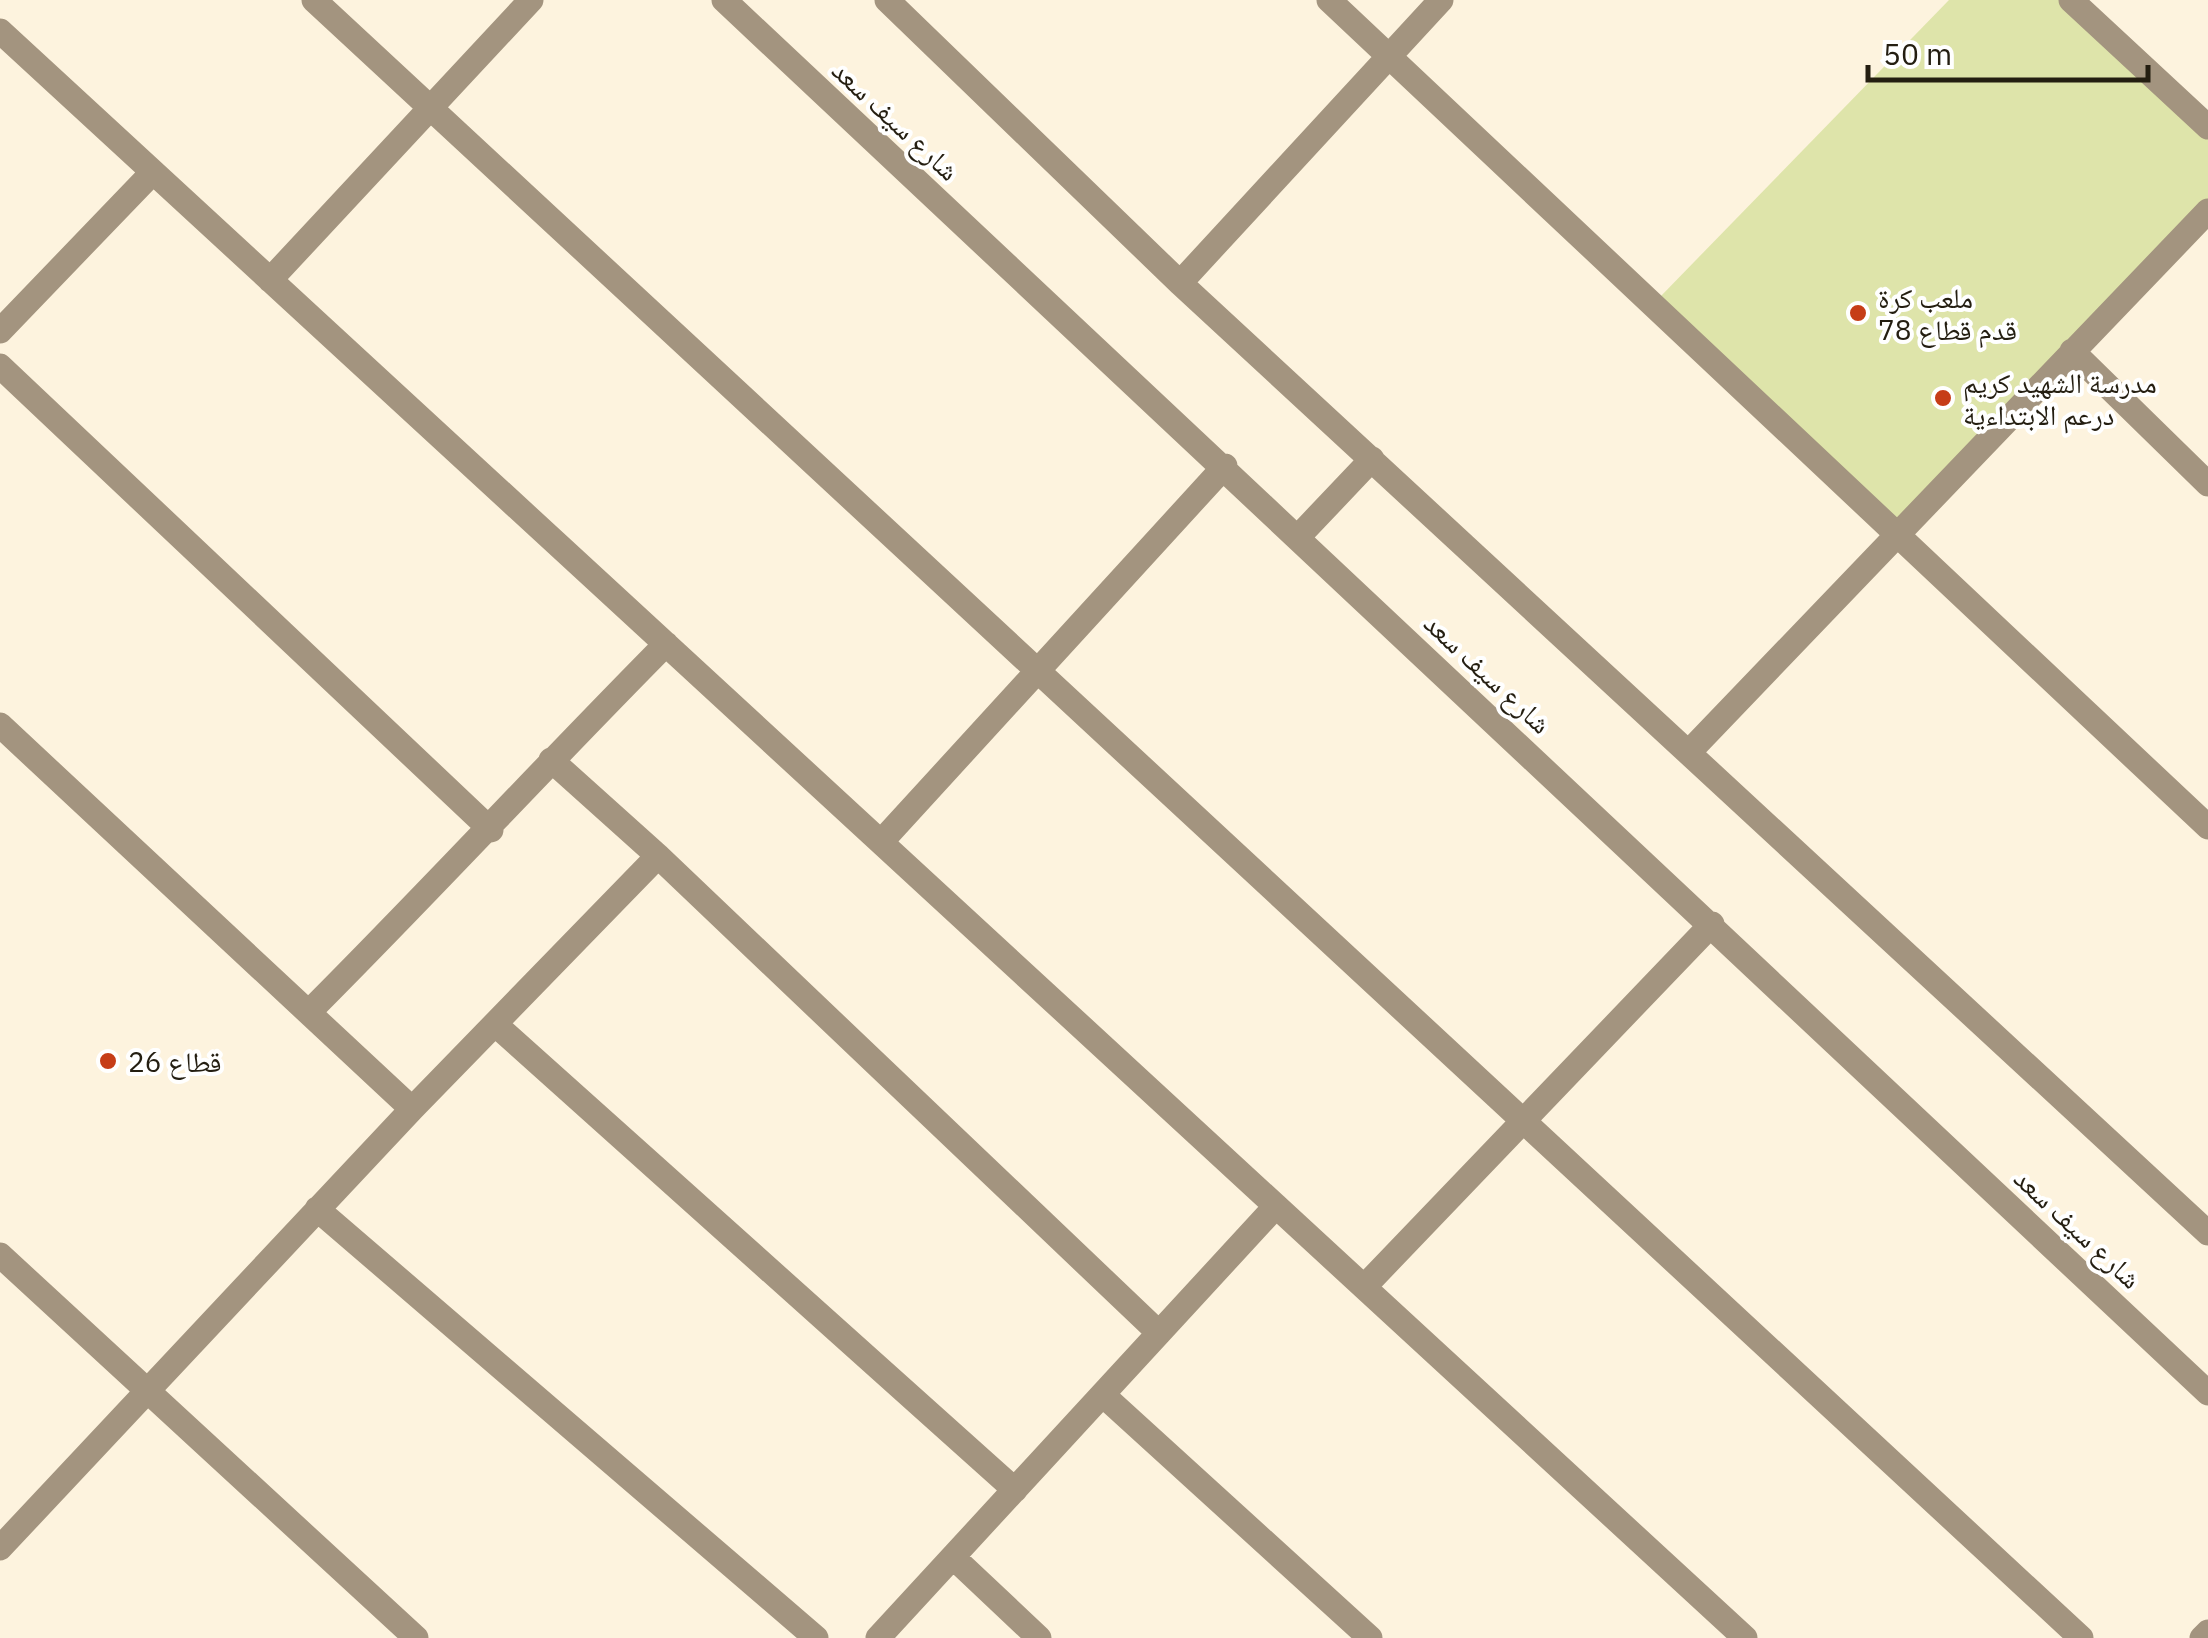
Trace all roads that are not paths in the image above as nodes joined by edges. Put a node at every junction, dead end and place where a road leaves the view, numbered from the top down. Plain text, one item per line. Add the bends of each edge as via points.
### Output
1 (314, 0) edge
2 (530, 0) edge
3 (724, 0) edge
4 (886, 0) edge
5 (1329, 0) edge
6 (1441, 0) edge
7 (2071, 0) edge
8 (0, 31) edge
9 (1389, 56) junction
10 (430, 108) junction
11 (2208, 127) edge
12 (153, 172) junction
13 (2208, 212) edge
14 (270, 280) junction
15 (1180, 283) junction
16 (0, 331) edge
17 (2072, 351) junction
18 (0, 366) edge
19 (1372, 459) junction
20 (1224, 466) junction
21 (2208, 484) edge
22 (1895, 532) junction
23 (1299, 536) junction
24 (666, 644) junction
25 (1038, 671) junction
26 (0, 724) edge
27 (1690, 751) junction
28 (551, 760) junction
29 (2208, 827) edge
30 (491, 830) junction
31 (881, 842) junction
32 (658, 856) junction
33 (1712, 924) junction
34 (308, 1012) junction
35 (496, 1025) junction
36 (412, 1108) junction
37 (1523, 1120) junction
38 (1276, 1206) junction
39 (318, 1209) junction
40 (2208, 1233) edge
41 (0, 1255) edge
42 (1364, 1287) junction
43 (1159, 1333) junction
44 (147, 1392) junction
45 (2208, 1393) edge
46 (1103, 1395) junction
47 (1015, 1490) junction
48 (0, 1548) edge
49 (953, 1557) junction
50 (2208, 1632) edge
51 (416, 1638) edge
52 (816, 1638) edge
53 (878, 1638) edge
54 (1039, 1638) edge
55 (1370, 1638) edge
56 (1745, 1638) edge
57 (2082, 1638) edge
58 (2202, 1638) edge

1 - 10 street
2 - 10 street
3 - 20 street, شارع سيف سعد
4 - 15 street
5 - 9 street
6 - 9 street
7 - 11 street
8 - 12 street
9 - 15 street
9 - 22 street
10 - 14 street
10 - 25 street
12 - 14 street
12 - 16 street
13 - 17 street
14 - 24 street
15 - 19 street
17 - 21 street
17 - 22 street
18 - 30 street
19 - 23 street
19 - 27 street
20 - 23 street, شارع سيف سعد
20 - 25 street
22 - 27 street
22 - 29 street
23 - 33 street, شارع سيف سعد
24 - 28 street
24 - 31 street
25 - 31 street
25 - 37 street
26 - 34 street
27 - 40 street
28 - 30 street
28 - 32 street
30 - 34 street
31 - 38 street
32 - 35 street
32 - 43 street
33 - 37 street
33 - 45 street, شارع سيف سعد
34 - 36 street
35 - 36 street
35 - 47 street
36 - 39 street
37 - 42 street
37 - 57 street
38 - 42 street
38 - 43 street
39 - 44 street
39 - 52 street
41 - 44 street
42 - 56 street
43 - 46 street
44 - 48 street
44 - 51 street
46 - 47 street
46 - 55 street
47 - 49 street
49 - 53 street
49 - 54 street
50 - 58 street

